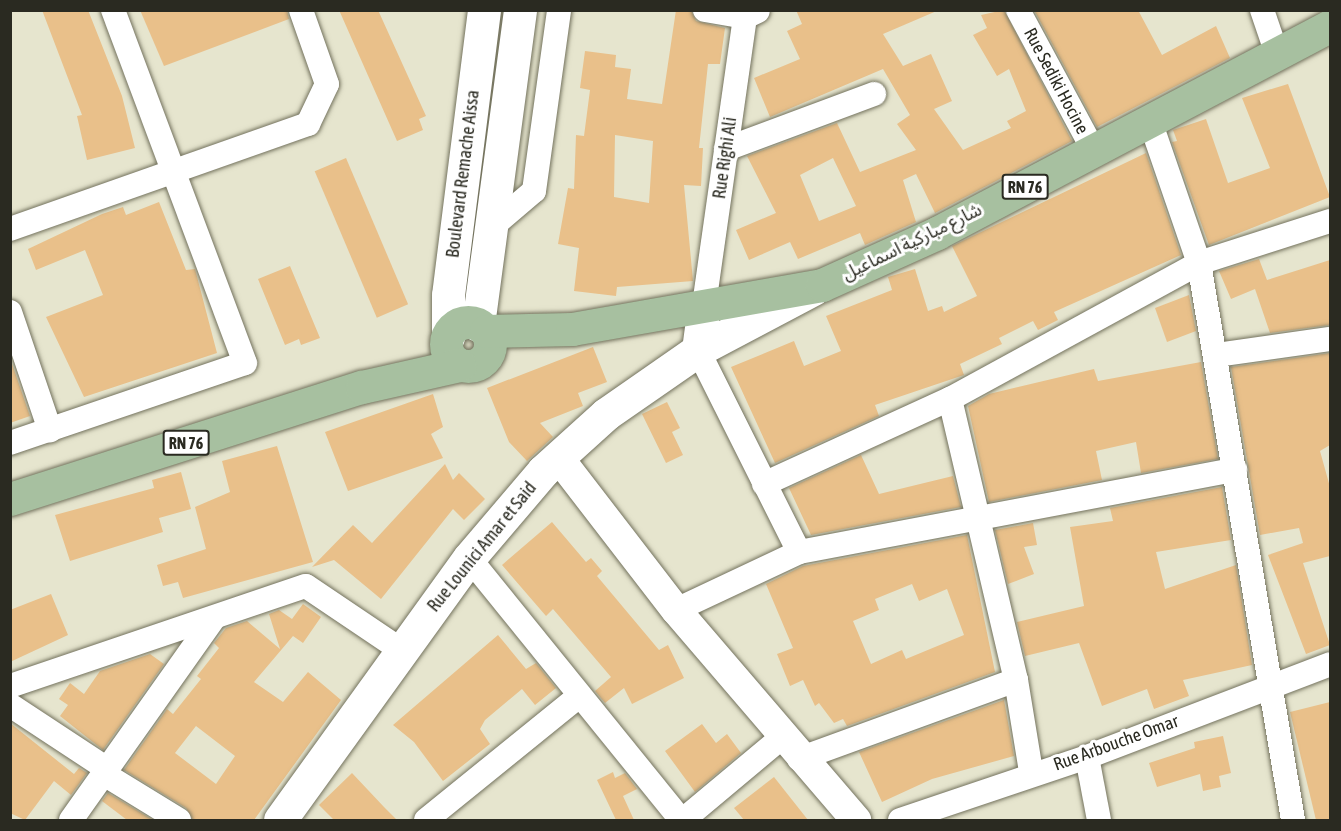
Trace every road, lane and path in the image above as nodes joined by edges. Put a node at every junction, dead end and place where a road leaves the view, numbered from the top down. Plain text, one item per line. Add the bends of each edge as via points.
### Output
1 (113, 10) edge
2 (301, 10) edge
3 (484, 10) edge
4 (520, 10) edge
5 (559, 10) edge
6 (705, 10) edge
7 (1018, 10) edge
8 (1262, 10) edge
9 (750, 13) edge
10 (1330, 26) edge
11 (1277, 54) junction
12 (874, 94) dead end
13 (1150, 121) junction
14 (726, 149) junction
15 (1094, 151) junction
16 (174, 171) junction
17 (1330, 221) edge
18 (10, 229) edge
19 (488, 230) junction
20 (1199, 263) junction
21 (822, 285) junction
22 (704, 305) junction
23 (10, 312) edge
24 (1330, 339) edge
25 (466, 344) junction
26 (698, 350) junction
27 (1217, 355) junction
28 (950, 399) junction
29 (50, 430) junction
30 (10, 443) edge
31 (558, 457) junction
32 (1235, 470) junction
33 (764, 484) junction
34 (10, 499) edge
35 (974, 516) junction
36 (799, 552) junction
37 (469, 558) junction
38 (676, 610) junction
39 (213, 618) junction
40 (401, 650) junction
41 (1330, 664) edge
42 (1016, 680) junction
43 (1270, 684) junction
44 (10, 686) edge
45 (579, 696) junction
46 (10, 705) edge
47 (790, 748) junction
48 (1087, 757) junction
49 (105, 771) junction
50 (1031, 772) junction
51 (71, 820) edge
52 (179, 820) edge
53 (280, 820) edge
54 (426, 820) edge
55 (682, 820) edge
56 (856, 820) edge
57 (900, 820) edge
58 (1099, 820) edge
59 (1293, 820) edge

1 - 16 street
2 - 16 street via 327,84 308,124
3 - 25 main road, Boulevard Remache Aissa via 448,295
4 - 19 main road, Boulevard Remache Aissa
5 - 19 street via 534,191
6 - 9 street
7 - 15 street, Rue Sediki Hocine
8 - 11 street
9 - 14 street, Rue Righi Ali
10 - 11 main road, شارع مباركية اسماعيل / RN 76
11 - 13 main road, شارع مباركية اسماعيل / RN 76
12 - 14 street
13 - 15 main road, شارع مباركية اسماعيل / RN 76
13 - 20 street
14 - 22 street, Rue Righi Ali
15 - 21 main road, شارع مباركية اسماعيل / RN 76
16 - 18 street
16 - 29 street via 245,363
17 - 20 street
19 - 25 main road, Boulevard Remache Aissa
20 - 27 street
20 - 28 street
21 - 22 main road, شارع مباركية اسماعيل / RN 76
21 - 26 main road, Rue Lounici Amar et Said
22 - 25 main road, RN 76
22 - 26 main road
23 - 29 street
24 - 27 street
25 - 34 main road, RN 76 via 362,387
26 - 31 main road, Rue Lounici Amar et Said via 606,414
26 - 33 street
27 - 32 street
28 - 33 street
28 - 35 street
29 - 30 street
31 - 37 main road, Rue Lounici Amar et Said
31 - 38 street
32 - 35 street
32 - 43 street
33 - 36 street
35 - 36 street
35 - 42 street
36 - 38 street
37 - 40 main road, Rue Lounici Amar et Said
37 - 45 street
38 - 47 street
39 - 40 street via 306,586
39 - 44 street
39 - 49 street
40 - 53 main road, Rue Lounici Amar et Said
41 - 43 street, Rue Arbouche Omar
42 - 47 street
42 - 50 street
43 - 48 street, Rue Arbouche Omar
43 - 59 street
45 - 54 street
45 - 55 street
46 - 49 street
47 - 55 street
47 - 56 street
48 - 50 street, Rue Arbouche Omar
48 - 58 street
49 - 51 street
49 - 52 street
50 - 57 street, Rue Arbouche Omar

